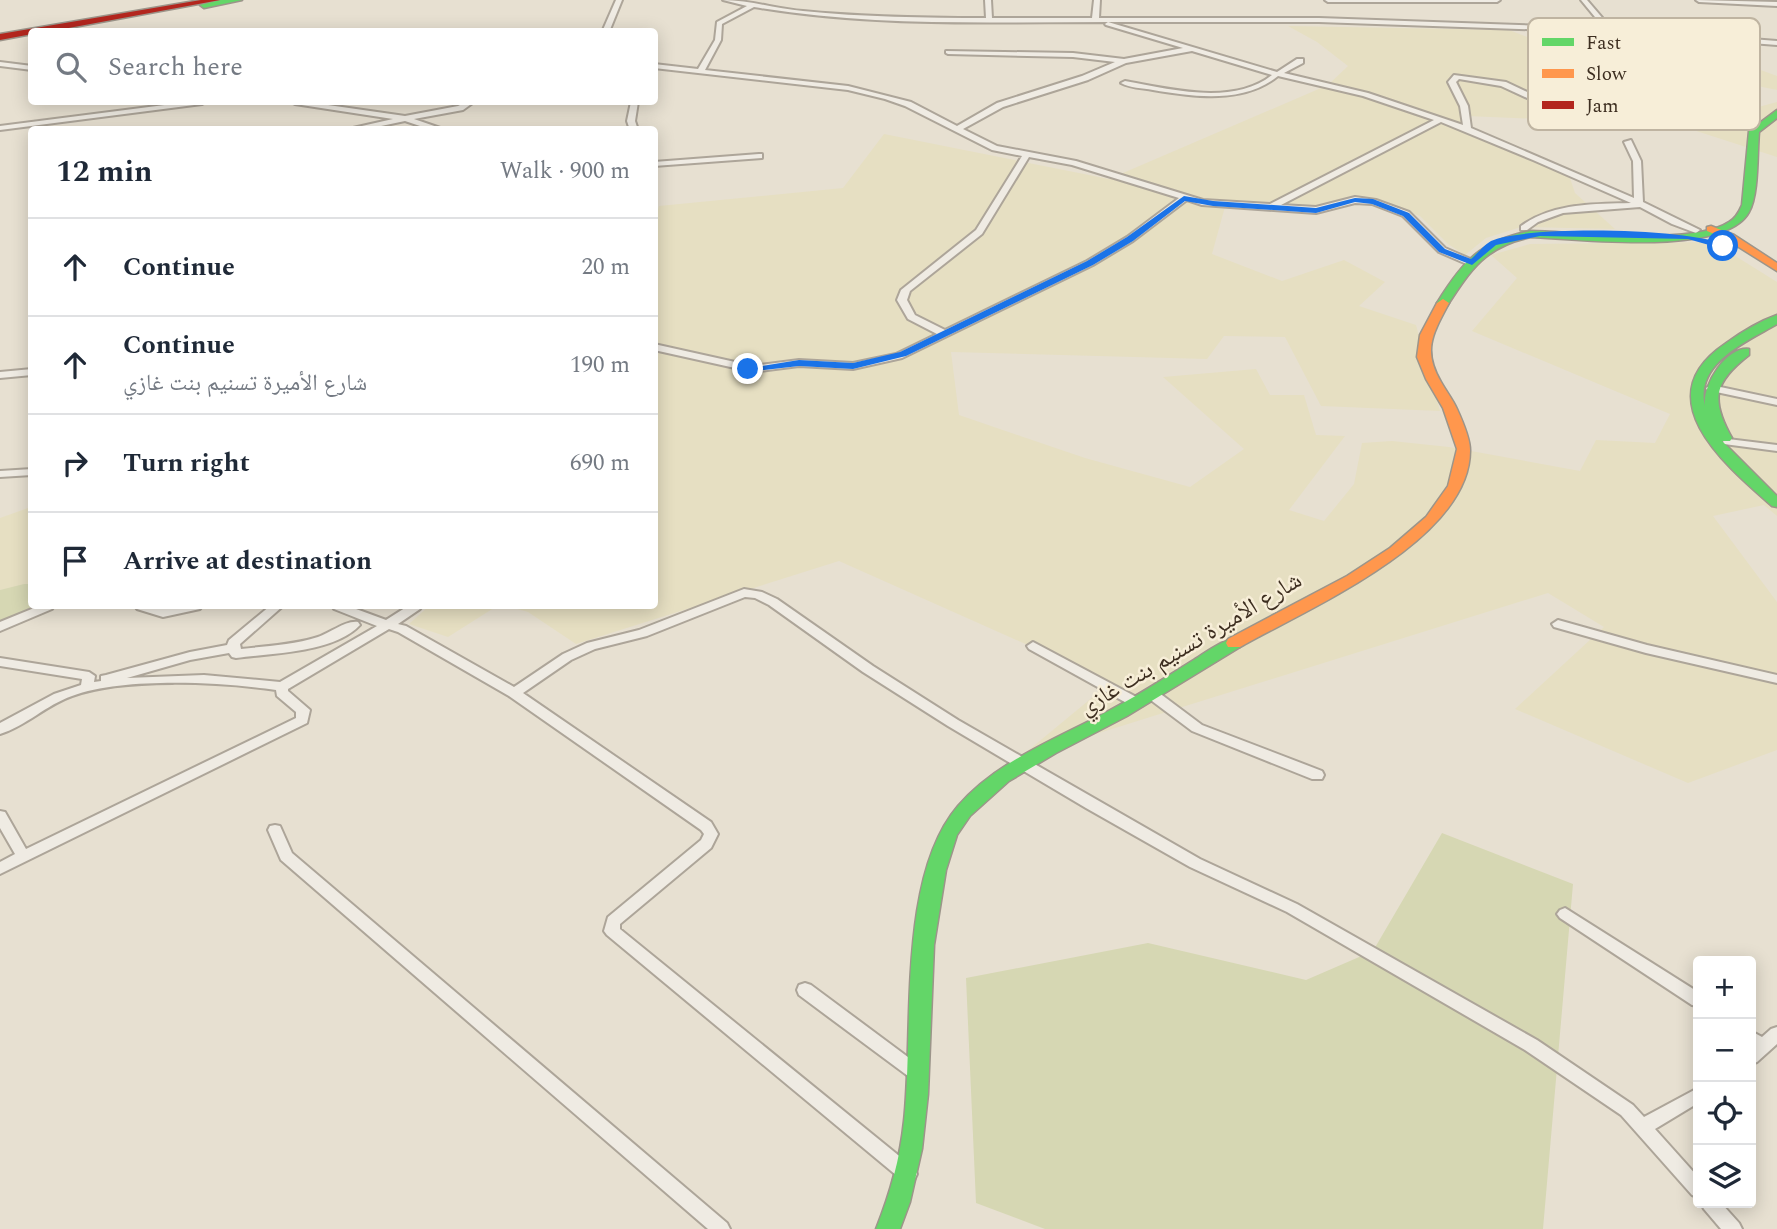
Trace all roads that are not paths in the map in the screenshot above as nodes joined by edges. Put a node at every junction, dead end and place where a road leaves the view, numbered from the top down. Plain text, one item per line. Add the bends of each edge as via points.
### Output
1 (216, 0) edge
2 (238, 0) edge
3 (619, 0) edge
4 (726, 0) edge
5 (778, 0) edge
6 (988, 0) edge
7 (1097, 0) edge
8 (1328, 0) edge
9 (1441, 0) edge
10 (1497, 0) edge
11 (1584, 0) edge
12 (1699, 0) edge
13 (1777, 4) edge
14 (751, 6) junction
15 (771, 9) junction
16 (1599, 18) edge
17 (1098, 20) junction
18 (989, 21) junction
19 (1528, 27) edge
20 (57, 28) edge
21 (70, 28) edge
22 (607, 28) edge
23 (28, 33) edge
24 (28, 34) edge
25 (0, 38) edge
26 (1198, 48) junction
27 (948, 52) dead end
28 (1124, 61) junction
29 (1300, 61) dead end
30 (0, 64) edge
31 (658, 67) edge
32 (28, 68) edge
33 (700, 72) junction
34 (1277, 74) junction
35 (1125, 83) dead end
36 (1528, 96) edge
37 (179, 105) edge
38 (315, 105) edge
39 (465, 105) edge
40 (634, 105) edge
41 (1777, 105) edge
42 (1777, 113) edge
43 (1760, 114) edge
44 (402, 118) junction
45 (1442, 119) junction
46 (366, 126) edge
47 (429, 126) edge
48 (634, 126) edge
49 (1760, 126) edge
50 (0, 128) edge
51 (956, 129) junction
52 (1467, 129) junction
53 (1744, 130) edge
54 (1755, 130) edge
55 (1628, 142) dead end
56 (1026, 155) junction
57 (759, 156) dead end
58 (658, 164) edge
59 (1611, 190) junction
60 (1637, 190) junction
61 (1184, 198) junction
62 (1639, 205) junction
63 (1270, 207) junction
64 (1739, 222) junction
65 (1524, 228) dead end
66 (1706, 231) junction
67 (1748, 252) junction
68 (1472, 263) junction
69 (1777, 268) edge
70 (1777, 275) edge
71 (1777, 319) edge
72 (1777, 331) edge
73 (943, 333) junction
74 (658, 348) edge
75 (28, 372) edge
76 (0, 375) edge
77 (1711, 388) junction
78 (1777, 402) edge
79 (1728, 442) junction
80 (1777, 447) edge
81 (28, 472) edge
82 (0, 474) edge
83 (1777, 490) edge
84 (1777, 503) edge
85 (41, 609) edge
86 (150, 609) edge
87 (182, 609) edge
88 (273, 609) edge
89 (346, 609) edge
90 (411, 609) edge
91 (1559, 624) dead end
92 (354, 625) dead end
93 (387, 625) junction
94 (0, 627) edge
95 (1032, 646) dead end
96 (234, 648) junction
97 (0, 662) edge
98 (1777, 679) edge
99 (282, 687) junction
100 (87, 688) junction
101 (514, 693) junction
102 (1153, 695) junction
103 (1138, 703) junction
104 (0, 730) edge
105 (1025, 765) junction
106 (1317, 775) dead end
107 (0, 816) edge
108 (275, 830) dead end
109 (23, 856) junction
110 (0, 867) edge
111 (1565, 914) dead end
112 (805, 990) dead end
113 (1693, 997) edge
114 (1777, 1034) edge
115 (1756, 1046) edge
116 (919, 1074) junction
117 (1693, 1098) edge
118 (1644, 1126) junction
119 (908, 1174) junction
120 (1693, 1183) edge
121 (1714, 1208) edge
122 (721, 1229) edge
123 (888, 1229) edge
124 (1733, 1229) edge

1 - 20 main road
2 - 21 main road
3 - 22 street
4 - 14 street
5 - 15 street
6 - 18 street
7 - 17 street
8 - 9 street
9 - 10 street
11 - 16 street
12 - 13 street
14 - 15 street
14 - 33 street via 719,23 718,40
15 - 18 street
17 - 18 street
17 - 19 street via 1320,20
17 - 26 street
23 - 25 main road
24 - 25 main road
26 - 28 street
26 - 34 street
27 - 28 street
28 - 51 street via 1000,105
29 - 34 street
30 - 32 street
31 - 33 street
33 - 51 street via 877,94
34 - 35 street via 1263,86 1224,93
34 - 45 street
36 - 52 street via 1503,84 1457,77 1452,82 1464,106
37 - 50 street
38 - 44 street
39 - 44 street
40 - 48 street
41 - 43 main road
42 - 49 main road
44 - 46 street
44 - 47 street
45 - 52 street
45 - 63 street
51 - 56 street via 995,148
52 - 59 street
53 - 66 main road via 1732,212
54 - 64 main road via 1748,201
55 - 60 street via 1637,161
56 - 61 street via 1081,165
56 - 73 street via 979,232 906,290 902,300 911,317
57 - 58 street
59 - 60 street
59 - 62 street
60 - 62 street
61 - 63 street
61 - 73 street via 1090,263
62 - 65 street via 1577,208
62 - 66 street via 1667,220
63 - 68 street via 1316,210 1355,200 1373,202 1406,214 1442,250
64 - 66 main road, شارع الأميرة تسنيم بنت غازي
64 - 67 main road
66 - 67 main road
66 - 67 main road
66 - 68 main road, شارع الأميرة تسنيم بنت غازي via 1508,238 1485,248
67 - 69 main road
67 - 70 main road
68 - 102 main road, شارع الأميرة تسنيم بنت غازي via 1429,326 1421,347 1425,368 1466,439 1464,471 1450,497 1396,550 1262,625
71 - 84 main road via 1713,360 1697,382 1695,397 1698,414 1713,439
72 - 77 main road via 1727,364
73 - 74 street via 903,354 846,366 799,363 744,368
75 - 76 street
77 - 78 street
77 - 79 main road via 1713,416
79 - 80 street
79 - 83 main road
81 - 82 street
85 - 94 street
86 - 87 street via 163,613
88 - 96 street via 233,643
89 - 93 street
90 - 93 street
91 - 98 street
92 - 96 street via 309,646 236,654
93 - 99 street
93 - 101 street via 402,629
95 - 103 street
96 - 100 street via 112,676
97 - 100 street via 89,676
99 - 100 street via 214,680 110,682
99 - 109 street via 282,693 305,714 288,730
100 - 104 street via 66,694
101 - 105 street via 584,649 751,593 773,602 879,676
101 - 119 street via 709,830 706,844 613,921 613,933
102 - 103 main road, شارع الأميرة تسنيم بنت غازي
102 - 106 street via 1197,728
103 - 105 main road, شارع الأميرة تسنيم بنت غازي
105 - 116 main road, شارع الأميرة تسنيم بنت غازي via 970,804 949,834 938,864 921,974
105 - 118 street via 1195,863 1292,908 1494,1021 1604,1093
107 - 109 street
108 - 122 street via 286,856
109 - 110 street
111 - 113 street
112 - 116 street
114 - 115 street
116 - 119 main road, شارع الأميرة تسنيم بنت غازي
117 - 118 street
118 - 120 street
119 - 123 main road, شارع الأميرة تسنيم بنت غازي
121 - 124 street

